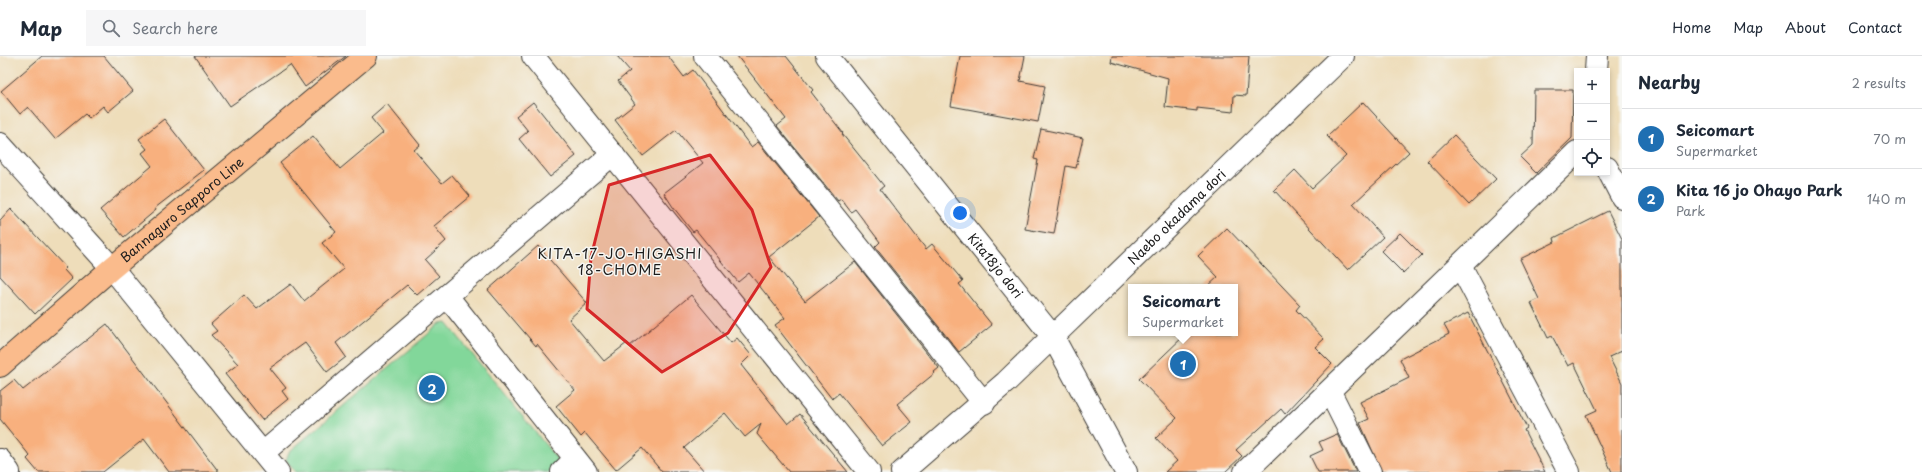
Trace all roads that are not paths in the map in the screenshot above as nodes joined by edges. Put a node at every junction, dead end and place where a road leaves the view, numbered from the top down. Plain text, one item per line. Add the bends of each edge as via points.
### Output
1 (366, 56) edge
2 (534, 56) edge
3 (705, 56) edge
4 (827, 56) edge
5 (1343, 56) edge
6 (1597, 56) edge
7 (1596, 68) edge
8 (0, 144) edge
9 (613, 154) junction
10 (1574, 155) edge
11 (1610, 174) edge
12 (1622, 197) edge
13 (1460, 266) junction
14 (112, 268) junction
15 (447, 296) junction
16 (1053, 337) junction
17 (0, 366) edge
18 (1330, 392) junction
19 (984, 403) junction
20 (263, 453) junction
21 (0, 460) edge
22 (574, 468) edge
23 (9, 472) edge
24 (278, 472) edge
25 (869, 472) edge
26 (902, 472) edge
27 (1126, 472) edge
28 (1245, 472) edge
29 (1370, 472) edge
30 (1568, 472) edge

1 - 14 main road, Bannaguro Sapporo Line
2 - 9 street
3 - 19 street
4 - 16 street, Kita18jo dori
5 - 16 street, Naebo okadama dori
6 - 7 street
8 - 14 street
9 - 15 street
9 - 25 street
10 - 13 street
11 - 12 street
13 - 18 street
13 - 30 street
14 - 17 main road, Bannaguro Sapporo Line
14 - 20 street
15 - 20 street
15 - 22 street
16 - 19 street, Naebo okadama dori
16 - 27 street, Kita18jo dori
18 - 28 street
18 - 29 street
19 - 26 street, Naebo okadama dori
20 - 24 street
21 - 23 street

